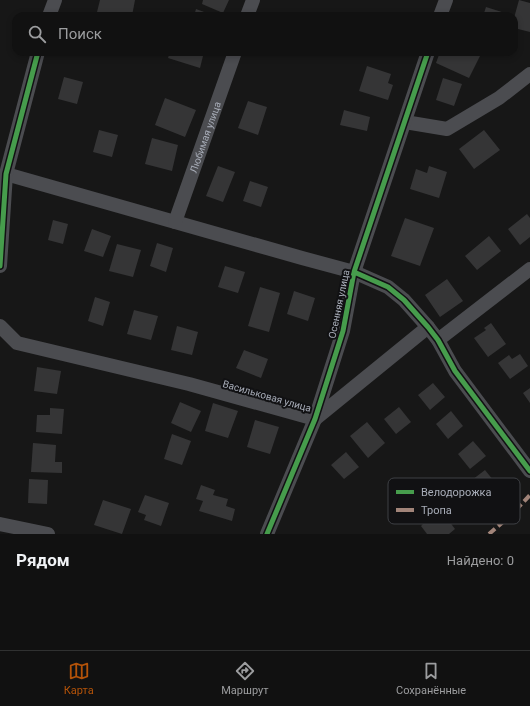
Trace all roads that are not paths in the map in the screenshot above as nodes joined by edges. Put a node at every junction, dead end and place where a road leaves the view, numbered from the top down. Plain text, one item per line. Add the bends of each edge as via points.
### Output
1 (55, 0) edge
2 (253, 0) edge
3 (446, 0) edge
4 (50, 12) edge
5 (248, 12) edge
6 (442, 12) edge
7 (37, 56) edge
8 (234, 56) edge
9 (427, 56) edge
10 (530, 74) edge
11 (405, 122) junction
12 (6, 174) junction
13 (175, 222) junction
14 (0, 266) edge
15 (530, 269) edge
16 (354, 272) junction
17 (0, 326) edge
18 (428, 327) junction
19 (438, 340) junction
20 (314, 419) junction
21 (530, 471) edge
22 (0, 524) edge
23 (48, 534) edge
24 (267, 534) edge

1 - 4 street
2 - 5 street
3 - 6 street
7 - 12 street
8 - 13 street, Любимая улица
9 - 11 street, Осенняя улица
10 - 11 street via 499,98 447,129
11 - 16 street, Осенняя улица
12 - 13 street
12 - 14 street
13 - 16 street
15 - 19 street
16 - 18 street via 388,288 404,300
16 - 20 street, Осенняя улица via 343,331
17 - 20 street, Васильковая улица via 17,343 189,384
18 - 19 street
18 - 20 street, Васильковая улица
19 - 21 street via 455,371
20 - 24 street, Осенняя улица
22 - 23 street

